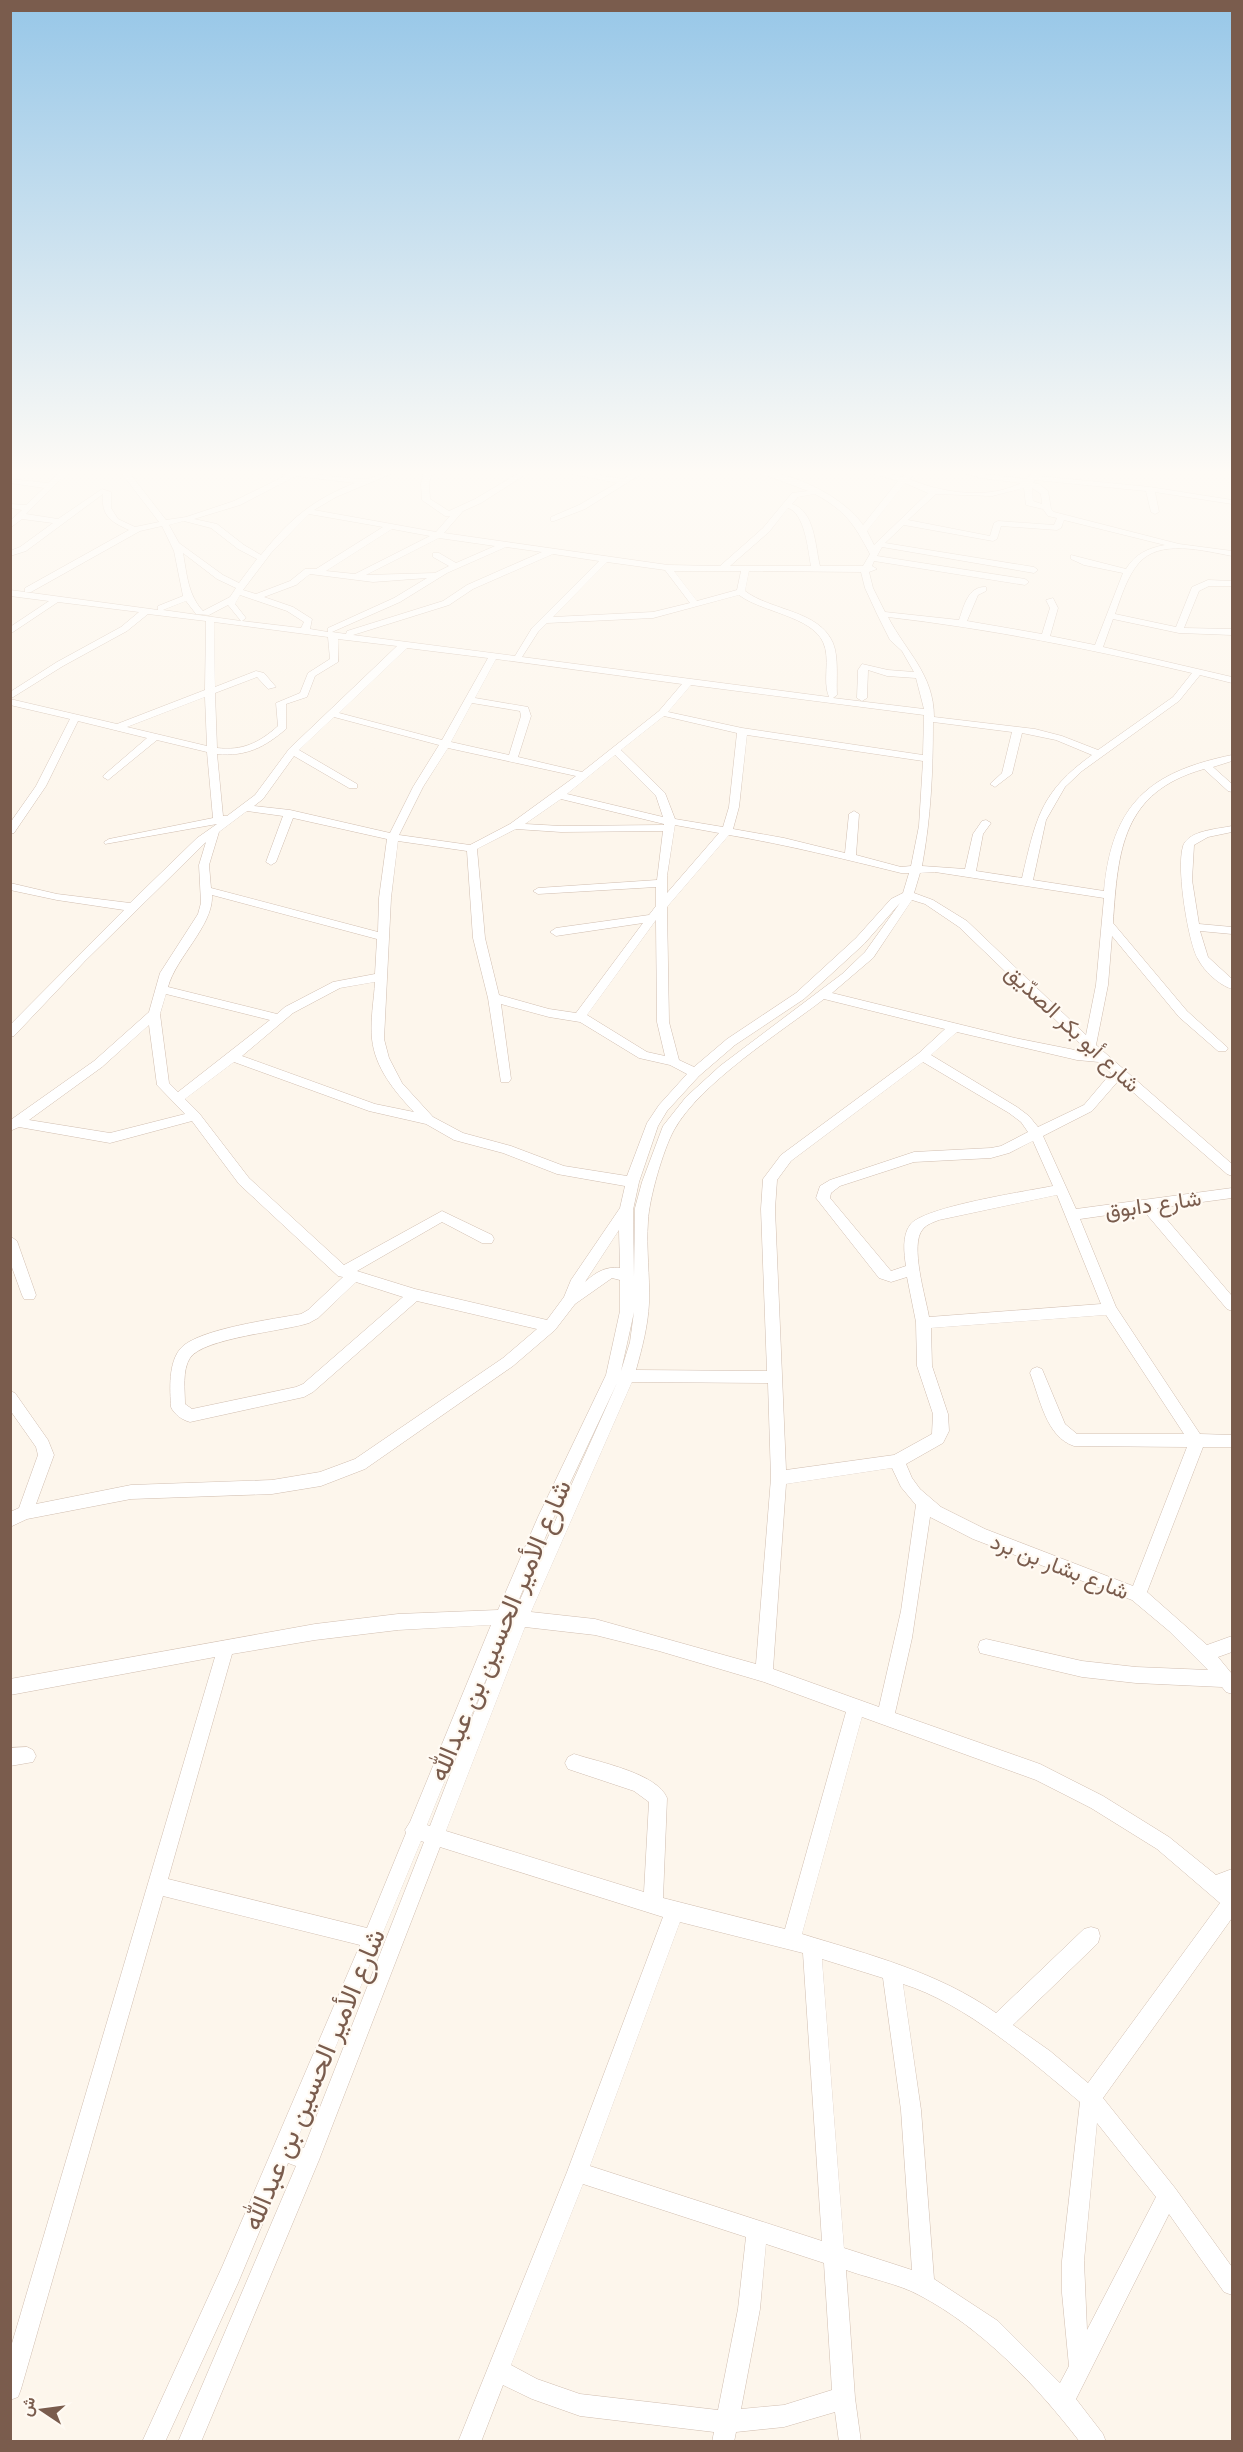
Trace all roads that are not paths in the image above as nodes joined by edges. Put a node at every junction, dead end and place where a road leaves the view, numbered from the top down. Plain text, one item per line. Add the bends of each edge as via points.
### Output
1 (36, 585) edge
2 (186, 585) edge
3 (229, 585) edge
4 (243, 585) edge
5 (287, 585) edge
6 (420, 585) edge
7 (473, 585) edge
8 (579, 585) edge
9 (681, 585) edge
10 (742, 585) edge
11 (869, 585) edge
12 (1124, 585) edge
13 (1203, 585) edge
14 (10, 587) edge
15 (983, 589) dead end
16 (28, 590) junction
17 (741, 591) junction
18 (10, 593) edge
19 (237, 593) junction
20 (189, 596) junction
21 (257, 597) junction
22 (57, 599) junction
23 (1050, 600) dead end
24 (695, 604) junction
25 (134, 607) junction
26 (161, 608) junction
27 (146, 611) junction
28 (886, 614) junction
29 (205, 615) junction
30 (1111, 616) junction
31 (242, 618) junction
32 (545, 620) junction
33 (962, 623) junction
34 (305, 630) junction
35 (1179, 630) junction
36 (10, 632) edge
37 (1233, 632) edge
38 (332, 633) junction
39 (350, 633) junction
40 (1045, 638) junction
41 (403, 646) junction
42 (1098, 648) junction
43 (519, 655) junction
44 (493, 657) junction
45 (1197, 673) junction
46 (920, 675) junction
47 (661, 677) junction
48 (1233, 680) edge
49 (688, 683) junction
50 (271, 687) dead end
51 (211, 690) junction
52 (832, 695) junction
53 (10, 696) edge
54 (862, 698) junction
55 (471, 700) junction
56 (10, 702) edge
57 (929, 712) junction
58 (662, 713) junction
59 (333, 714) junction
60 (75, 718) junction
61 (116, 728) junction
62 (1018, 729) junction
63 (742, 731) junction
64 (155, 736) junction
65 (445, 744) junction
66 (212, 750) junction
67 (615, 750) junction
68 (293, 751) junction
69 (1099, 754) junction
70 (1233, 758) edge
71 (513, 759) junction
72 (928, 759) junction
73 (1206, 766) junction
74 (584, 775) junction
75 (108, 777) dead end
76 (995, 784) dead end
77 (353, 786) dead end
78 (1233, 789) edge
79 (559, 795) junction
80 (245, 808) junction
81 (290, 813) junction
82 (854, 814) dead end
83 (986, 823) dead end
84 (216, 825) junction
85 (670, 825) junction
86 (514, 826) junction
87 (1233, 829) edge
88 (728, 830) junction
89 (10, 831) edge
90 (393, 837) junction
91 (109, 842) dead end
92 (472, 848) junction
93 (850, 859) junction
94 (271, 862) dead end
95 (970, 873) junction
96 (914, 874) junction
97 (1027, 882) junction
98 (663, 883) junction
99 (10, 886) edge
100 (206, 890) junction
101 (538, 891) dead end
102 (908, 895) junction
103 (1109, 895) junction
104 (663, 906) junction
105 (131, 907) junction
106 (940, 908) junction
107 (652, 918) junction
108 (1106, 922) junction
109 (892, 927) junction
110 (1193, 927) junction
111 (1233, 930) edge
112 (556, 932) dead end
113 (383, 937) junction
114 (382, 977) junction
115 (1233, 985) edge
116 (160, 989) junction
117 (823, 995) junction
118 (494, 998) junction
119 (154, 1014) junction
120 (579, 1017) junction
121 (279, 1018) junction
122 (954, 1028) junction
123 (10, 1033) edge
124 (1090, 1045) junction
125 (1222, 1048) dead end
126 (923, 1056) junction
127 (233, 1057) junction
128 (1102, 1058) junction
129 (673, 1062) junction
130 (695, 1073) junction
131 (1118, 1073) junction
132 (506, 1078) dead end
133 (178, 1098) junction
134 (195, 1116) junction
135 (429, 1120) junction
136 (13, 1124) edge
137 (1036, 1134) junction
138 (649, 1157) junction
139 (1233, 1171) edge
140 (632, 1182) junction
141 (1061, 1189) junction
142 (1233, 1192) edge
143 (1146, 1205) junction
144 (626, 1210) junction
145 (1073, 1215) junction
146 (487, 1239) dead end
147 (10, 1241) edge
148 (912, 1269) junction
149 (348, 1274) junction
150 (628, 1278) junction
151 (30, 1295) dead end
152 (415, 1295) junction
153 (570, 1300) junction
154 (1233, 1305) edge
155 (1110, 1308) junction
156 (634, 1311) junction
157 (923, 1323) junction
158 (550, 1326) junction
159 (1037, 1373) dead end
160 (627, 1376) junction
161 (775, 1377) junction
162 (10, 1397) edge
163 (1233, 1441) edge
164 (1197, 1442) junction
165 (897, 1461) junction
166 (779, 1478) junction
167 (924, 1504) junction
168 (18, 1516) edge
169 (1138, 1595) junction
170 (511, 1618) junction
171 (1233, 1644) edge
172 (226, 1647) junction
173 (986, 1647) dead end
174 (1205, 1654) junction
175 (764, 1674) junction
176 (1229, 1683) edge
177 (10, 1687) edge
178 (856, 1707) junction
179 (885, 1717) junction
180 (574, 1763) dead end
181 (414, 1830) junction
182 (437, 1836) junction
183 (1233, 1878) edge
184 (1215, 1885) junction
185 (158, 1886) junction
186 (1233, 1902) edge
187 (652, 1904) junction
188 (675, 1911) junction
189 (1091, 1936) dead end
190 (372, 1939) junction
191 (791, 1940) junction
192 (812, 1947) junction
193 (892, 1971) junction
194 (998, 2025) junction
195 (1090, 2098) junction
196 (283, 2151) junction
197 (309, 2160) junction
198 (577, 2172) junction
199 (1168, 2195) junction
200 (757, 2230) junction
201 (833, 2254) junction
202 (1233, 2284) edge
203 (924, 2285) junction
204 (1080, 2366) junction
205 (498, 2371) junction
206 (10, 2389) edge
207 (844, 2398) junction
208 (1063, 2401) junction
209 (726, 2432) edge
210 (153, 2442) edge
211 (189, 2442) edge
212 (469, 2442) edge
213 (850, 2442) edge
214 (1095, 2442) edge

1 - 16 street
2 - 20 street
3 - 19 street
4 - 19 street
5 - 21 street
6 - 38 street
7 - 39 street via 440,606
8 - 32 street
9 - 24 street
10 - 17 street
11 - 28 street, شارع الأمير الحسين بن عبدالله
12 - 30 street
13 - 35 street via 1195,589
14 - 16 street
15 - 33 street via 973,597
16 - 25 street
17 - 24 street
17 - 52 street via 823,634 830,648
18 - 22 street
19 - 21 street
19 - 29 street
19 - 31 street via 232,609
20 - 26 street
20 - 29 street via 191,604
21 - 34 street via 309,620
22 - 25 street
22 - 36 street
23 - 40 street via 1054,608
24 - 32 street via 634,617
25 - 26 street
25 - 27 street
26 - 29 street
27 - 29 street
27 - 53 street via 124,629
28 - 33 street
28 - 46 street, شارع الأمير الحسين بن عبدالله via 895,640 906,650
29 - 31 street
29 - 34 street
29 - 51 street
30 - 35 street
30 - 42 street
31 - 34 street
32 - 43 street
33 - 40 street
34 - 38 street
35 - 37 street
38 - 39 street
38 - 41 street
38 - 66 street via 335,660 311,675 304,695 281,703 284,727 245,752
39 - 43 street
40 - 42 street
41 - 44 street
41 - 59 street
42 - 45 street
43 - 47 street
44 - 47 street
44 - 55 street
45 - 48 street
45 - 69 street via 1176,699
46 - 54 street via 887,673 866,666
46 - 57 street, شارع الأمير الحسين بن عبدالله
47 - 49 street
47 - 52 street
49 - 57 street
49 - 58 street
50 - 51 street via 256,674
51 - 61 street
51 - 66 street
52 - 54 street
54 - 57 street
55 - 65 street
55 - 71 street via 526,711
56 - 60 street
57 - 62 street
57 - 72 street, شارع الأمير الحسين بن عبدالله
58 - 63 street
58 - 67 street
59 - 65 street
59 - 68 street
60 - 61 street
60 - 89 street via 41,786
61 - 64 street
62 - 69 street via 1059,738
62 - 76 street via 1007,774
63 - 72 street
63 - 88 street
64 - 66 street
64 - 75 street
65 - 71 street
65 - 90 street
66 - 84 street
67 - 74 street
67 - 85 street via 661,795
68 - 77 street
68 - 80 street via 266,790
69 - 97 street via 1061,785 1048,803
70 - 73 street
71 - 74 street
72 - 96 street, شارع الأمير الحسين بن عبدالله via 924,826
73 - 78 street
73 - 103 street via 1165,781 1132,811 1116,847
74 - 79 street
79 - 85 street
79 - 86 street
80 - 81 street
80 - 84 street
81 - 90 street
81 - 94 street
82 - 93 street
83 - 95 street via 978,834
84 - 91 street
84 - 100 street via 204,865
84 - 105 street
85 - 86 street via 561,829
85 - 88 street
85 - 98 street
86 - 92 street
87 - 110 street via 1205,835 1187,848
88 - 93 street
88 - 104 street
90 - 92 street
90 - 113 street
92 - 118 street via 478,938
93 - 96 street
95 - 96 street
95 - 97 street
96 - 102 street, شارع الأمير الحسين بن عبدالله
96 - 106 street via 925,895
97 - 103 street
98 - 101 street
98 - 104 street
99 - 105 street
100 - 113 street
100 - 116 street via 204,914 173,960
102 - 106 street, شارع أبو بكر الصدّيق
102 - 109 street, شارع الأمير الحسين بن عبدالله
102 - 130 street, شارع الأمير الحسين بن عبدالله via 895,901 860,941 806,990 731,1042
103 - 108 street
104 - 107 street
104 - 129 street via 663,1022
105 - 123 street
106 - 109 street via 926,904 915,907
106 - 124 street, شارع أبو بكر الصدّيق via 963,924
107 - 112 street
107 - 120 street
108 - 124 street via 1101,993
108 - 125 street via 1183,1014
109 - 117 street, شارع الأمير الحسين بن عبدالله via 869,955
110 - 111 street
110 - 115 street via 1208,965
113 - 114 street
114 - 121 street via 337,985
114 - 135 street via 379,1048 397,1086
116 - 119 street
116 - 121 street
117 - 122 street
117 - 138 street, شارع الأمير الحسين بن عبدالله via 724,1069 690,1100
118 - 120 street
118 - 132 street
119 - 133 street via 161,1080
119 - 136 street via 98,1064
120 - 129 street via 642,1055
121 - 127 street
122 - 126 street
122 - 128 street via 1077,1056
124 - 128 street, شارع أبو بكر الصدّيق
126 - 137 street via 1013,1110
126 - 161 street via 786,1158 770,1179
127 - 133 street
127 - 135 street via 373,1108
128 - 131 street, شارع أبو بكر الصدّيق
129 - 130 street
130 - 138 street, شارع الأمير الحسين بن عبدالله via 652,1126
131 - 137 street via 1088,1108
131 - 139 street, شارع أبو بكر الصدّيق
133 - 134 street
134 - 136 street via 110,1138
134 - 149 street via 244,1181
135 - 140 street via 459,1137 506,1149 562,1171
137 - 141 street
137 - 148 street via 997,1152 914,1157 835,1183 825,1190 829,1207 884,1274 891,1278
138 - 140 street, شارع الأمير الحسين بن عبدالله
138 - 156 street, شارع الأمير الحسين بن عبدالله
140 - 144 street, شارع الأمير الحسين بن عبدالله
141 - 145 street
141 - 148 street via 922,1221 912,1234
142 - 143 street, شارع دابوق
143 - 145 street, شارع دابوق
143 - 154 street
144 - 150 street, شارع الأمير الحسين بن عبدالله
144 - 153 street via 576,1284
145 - 155 street
146 - 149 street via 442,1216
147 - 151 street
148 - 157 street
149 - 152 street
149 - 152 street via 304,1319 214,1339 186,1351 181,1359 178,1407 190,1416 299,1393
150 - 153 street via 617,1272 605,1273
150 - 156 street, شارع الأمير الحسين بن عبدالله
152 - 158 street
153 - 158 street
155 - 157 street
155 - 164 street
156 - 160 street, شارع الأمير الحسين بن عبدالله via 638,1342
156 - 170 street, شارع الأمير الحسين بن عبدالله via 613,1374 546,1517
157 - 165 street via 924,1364 942,1431 936,1440
158 - 168 street via 507,1362 389,1446 360,1464 321,1479 272,1487 131,1492
159 - 164 street via 1059,1428 1074,1440
160 - 161 street
160 - 170 street, شارع الأمير الحسين بن عبدالله
161 - 166 street
162 - 168 street via 46,1455
163 - 164 street
164 - 169 street
165 - 166 street
165 - 167 street, شارع بشار بن برد via 906,1482
166 - 175 street
167 - 169 street, شارع بشار بن برد via 979,1534
167 - 179 street via 910,1610
169 - 174 street, شارع بشار بن برد
170 - 172 street via 398,1622
170 - 175 street via 595,1627
170 - 181 street, شارع الأمير الحسين بن عبدالله
170 - 182 street, شارع الأمير الحسين بن عبدالله
171 - 174 street
172 - 177 street
172 - 185 street
173 - 176 street via 1082,1669
174 - 176 street, شارع بشار بن برد
175 - 178 street
178 - 179 street
178 - 191 street
179 - 184 street via 1012,1762 1066,1786 1163,1843
180 - 187 street via 639,1784 658,1798
181 - 182 street
181 - 190 street, شارع الأمير الحسين بن عبدالله
182 - 187 street
182 - 197 street, شارع الأمير الحسين بن عبدالله
183 - 184 street
184 - 186 street
185 - 190 street
185 - 206 street
186 - 195 street
187 - 188 street
188 - 191 street
188 - 198 street
189 - 194 street
190 - 196 street, شارع الأمير الحسين بن عبدالله
191 - 192 street
192 - 193 street
192 - 201 street
193 - 194 street via 941,1990
193 - 203 street via 911,2110
194 - 195 street
195 - 199 street
195 - 204 street via 1073,2261
196 - 197 street
196 - 210 street, شارع الأمير الحسين بن عبدالله
197 - 211 street, شارع الأمير الحسين بن عبدالله
198 - 200 street
198 - 205 street
199 - 202 street
199 - 204 street
200 - 201 street
200 - 209 street via 749,2309
201 - 203 street
201 - 207 street
203 - 208 street via 990,2329
204 - 208 street
205 - 209 street via 580,2405
205 - 212 street
207 - 209 street
207 - 213 street
208 - 214 street

